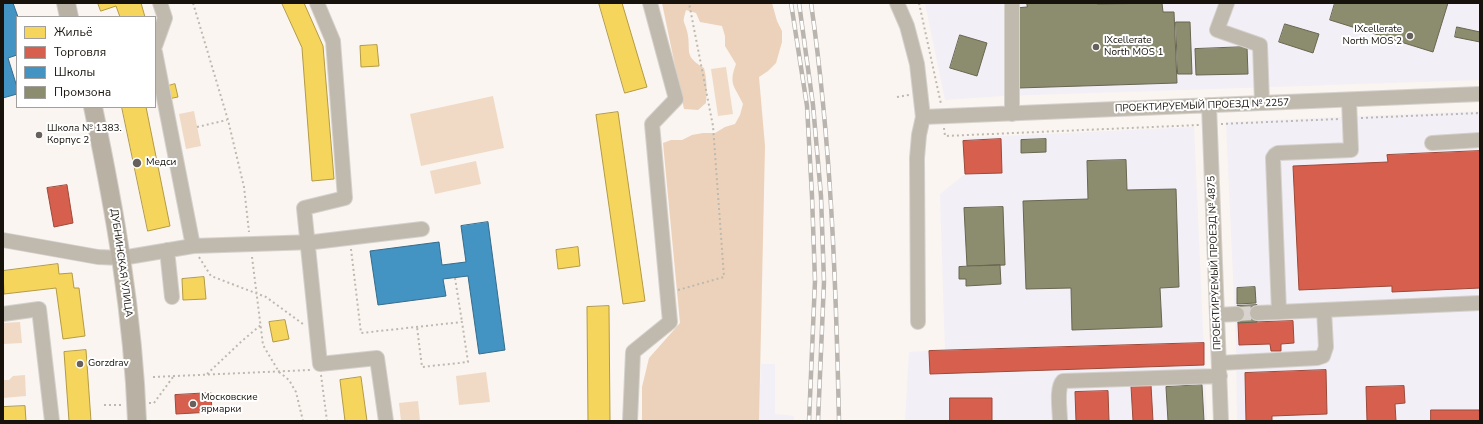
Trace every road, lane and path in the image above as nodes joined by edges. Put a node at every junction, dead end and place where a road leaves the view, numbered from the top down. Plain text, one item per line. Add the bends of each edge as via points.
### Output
1 (66, 3) edge
2 (160, 3) edge
3 (193, 3) edge
4 (317, 3) edge
5 (650, 3) edge
6 (689, 3) edge
7 (897, 3) edge
8 (1012, 3) edge
9 (1227, 3) edge
10 (69, 16) edge
11 (156, 43) edge
12 (156, 57) edge
13 (1480, 94) edge
14 (1348, 100) junction
15 (1262, 103) junction
16 (1209, 106) junction
17 (93, 108) edge
18 (1012, 114) junction
19 (923, 117) junction
20 (228, 120) junction
21 (197, 127) dead end
22 (1480, 140) edge
23 (1432, 143) dead end
24 (422, 229) dead end
25 (350, 238) junction
26 (3, 240) edge
27 (307, 242) junction
28 (251, 244) junction
29 (193, 246) junction
30 (167, 250) junction
31 (122, 258) junction
32 (455, 278) dead end
33 (258, 294) junction
34 (667, 294) junction
35 (172, 297) dead end
36 (1480, 303) edge
37 (1324, 310) junction
38 (1278, 312) junction
39 (1257, 313) tunnel mouth
40 (3, 314) edge
41 (1237, 314) tunnel mouth
42 (1217, 315) junction
43 (462, 322) junction
44 (918, 322) dead end
45 (261, 326) junction
46 (417, 327) junction
47 (317, 334) junction
48 (320, 367) junction
49 (1219, 370) junction
50 (279, 372) junction
51 (206, 375) junction
52 (173, 376) junction
53 (153, 377) dead end
54 (154, 403) dead end
55 (123, 405) dead end
56 (104, 406) dead end
57 (52, 421) edge
58 (137, 421) edge
59 (302, 421) edge
60 (327, 421) edge
61 (386, 421) edge
62 (630, 421) edge
63 (1060, 421) edge
64 (1221, 421) edge

1 - 10 main road
2 - 11 street via 165,18
3 - 20 path
4 - 27 street via 333,41 345,198 304,208
5 - 34 street via 676,99 652,124
6 - 34 path via 713,126 724,277
7 - 19 street via 907,26 917,64
8 - 18 street
9 - 15 street via 1217,30 1260,45
12 - 29 street
13 - 14 street, ПРОЕКТИРУЕМЫЙ ПРОЕЗД № 2257
14 - 15 street, ПРОЕКТИРУЕМЫЙ ПРОЕЗД № 2257
14 - 38 street via 1351,150 1278,154 1274,158
15 - 16 street, ПРОЕКТИРУЕМЫЙ ПРОЕЗД № 2257
16 - 18 street, ПРОЕКТИРУЕМЫЙ ПРОЕЗД № 2257
16 - 42 street, ПРОЕКТИРУЕМЫЙ ПРОЕЗД № 4875
17 - 31 main road, ДУБНИНСКАЯ УЛИЦА
18 - 19 street, ПРОЕКТИРУЕМЫЙ ПРОЕЗД № 2257
19 - 44 street via 917,158
20 - 21 path
20 - 28 path via 244,187
22 - 23 street
24 - 25 street
25 - 27 street
25 - 46 path via 361,333
26 - 31 street via 98,257
27 - 28 street
27 - 47 street
28 - 29 street
28 - 33 path
29 - 30 street
29 - 33 path via 211,276
30 - 31 street
30 - 35 street
31 - 58 main road, ДУБНИНСКАЯ УЛИЦА
32 - 43 path
33 - 45 path
33 - 47 path via 266,296
34 - 62 street via 670,322 633,352
36 - 37 street
37 - 38 street
37 - 49 street via 1326,347 1323,356
38 - 39 street
40 - 57 street via 39,309
41 - 42 street
42 - 49 street, ПРОЕКТИРУЕМЫЙ ПРОЕЗД № 4875
43 - 46 path
43 - 46 path via 468,362 422,367
45 - 50 path via 263,345
45 - 51 path
47 - 48 street
48 - 50 path
48 - 60 path
48 - 61 street via 378,358
49 - 63 street via 1063,381 1059,389
49 - 64 street, ПРОЕКТИРУЕМЫЙ ПРОЕЗД № 4875
50 - 51 path
50 - 59 path via 289,380 296,392
51 - 52 path
52 - 53 path
52 - 54 path
55 - 56 path

